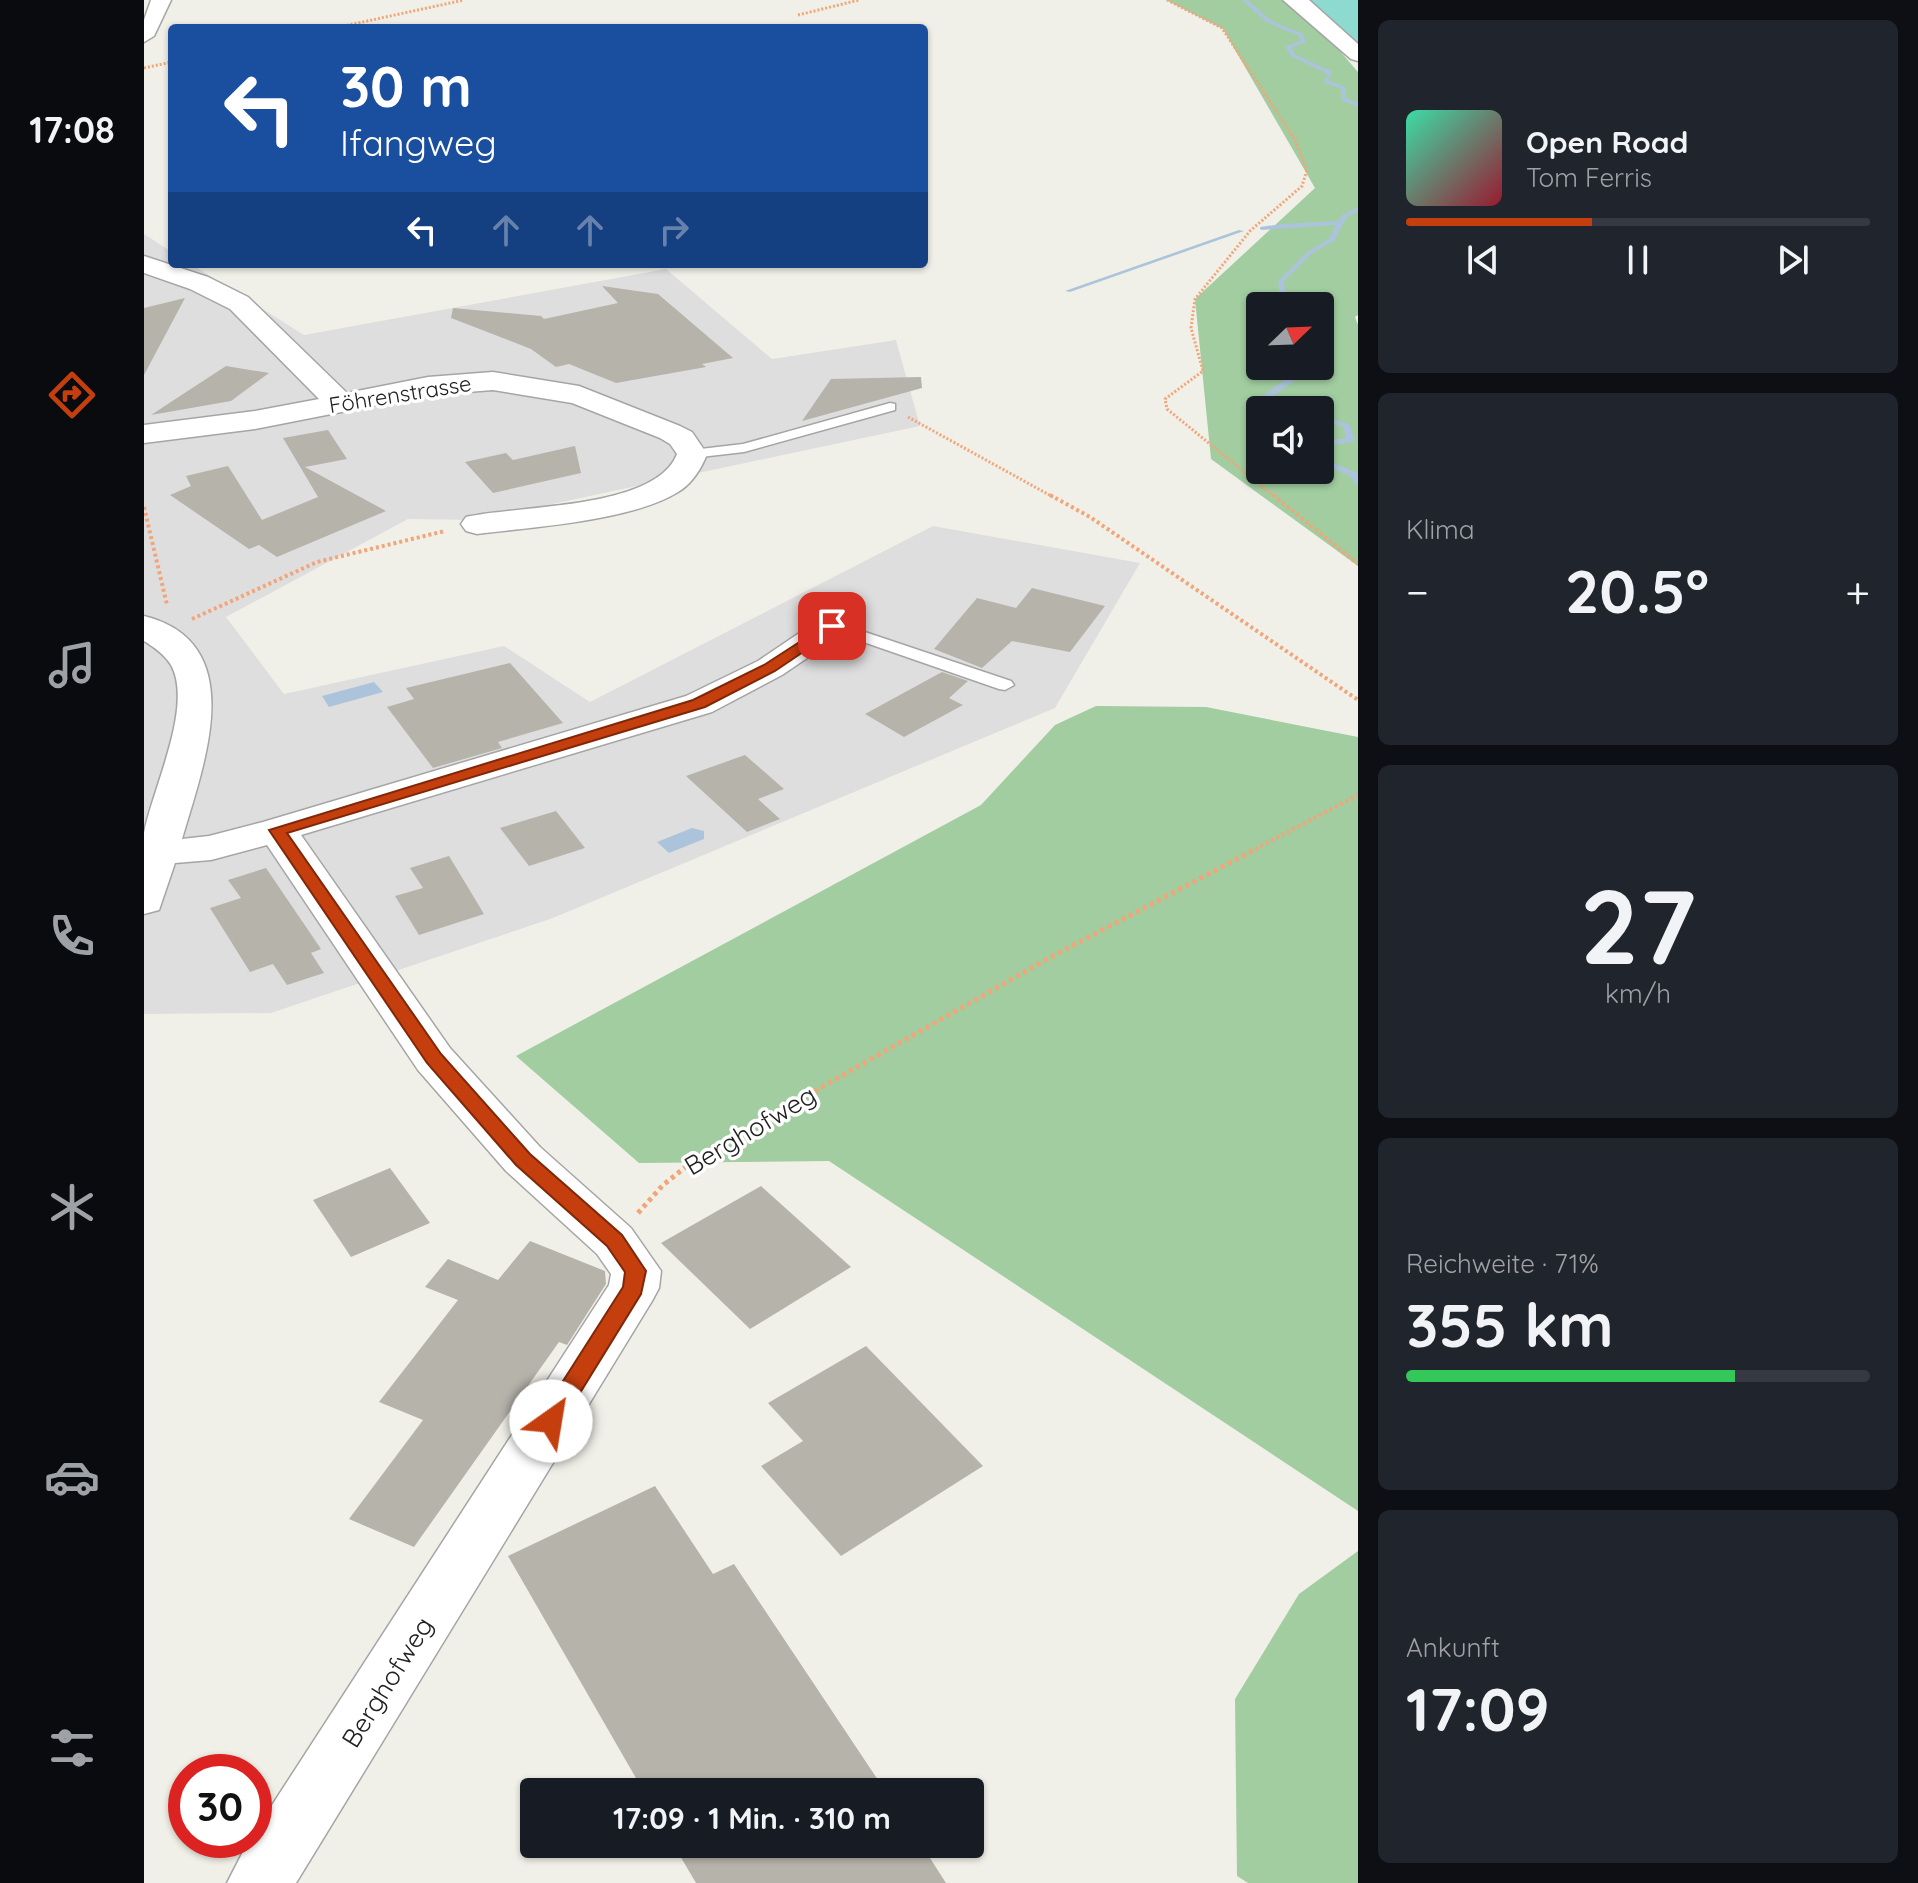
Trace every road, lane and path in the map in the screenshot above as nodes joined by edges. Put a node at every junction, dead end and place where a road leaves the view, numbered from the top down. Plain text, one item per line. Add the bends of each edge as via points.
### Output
1 (161, 0) edge
2 (464, 0) edge
3 (859, 0) edge
4 (1167, 0) edge
5 (1293, 0) edge
6 (798, 15) dead end
7 (353, 24) edge
8 (144, 36) edge
9 (1358, 55) edge
10 (168, 63) edge
11 (144, 68) edge
12 (144, 264) edge
13 (340, 403) junction
14 (890, 407) joint
15 (144, 434) edge
16 (692, 454) junction
17 (144, 507) edge
18 (477, 524) joint
19 (1358, 564) edge
20 (832, 626) joint
21 (159, 636) edge
22 (1005, 685) dead end
23 (1358, 700) edge
24 (1358, 795) edge
25 (277, 830) junction
26 (157, 853) junction
27 (145, 895) edge
28 (614, 1241) junction
29 (259, 1883) edge

1 - 8 street
2 - 7 path
3 - 6 path
4 - 19 path via 1222,28 1295,140 1307,170 1302,186 1250,231 1195,299 1191,328 1203,371 1165,399 1167,409
5 - 9 street
10 - 11 path
12 - 13 street via 239,303
13 - 15 street, Föhrenstrasse
13 - 16 street, Föhrenstrasse via 462,381 517,382 579,395 632,416 681,438
14 - 16 lane via 744,448
14 - 23 path via 1090,517
16 - 18 street via 682,473 652,492
17 - 21 path via 162,573
18 - 21 path via 291,572
20 - 22 lane
20 - 25 street via 770,668 699,704
21 - 26 street via 194,678 197,706
24 - 28 path, Berghofweg via 1049,958 697,1158 663,1185
25 - 26 street via 211,848
25 - 28 street via 434,1059 523,1159
26 - 27 street
28 - 29 street, Berghofweg via 636,1271 634,1288

